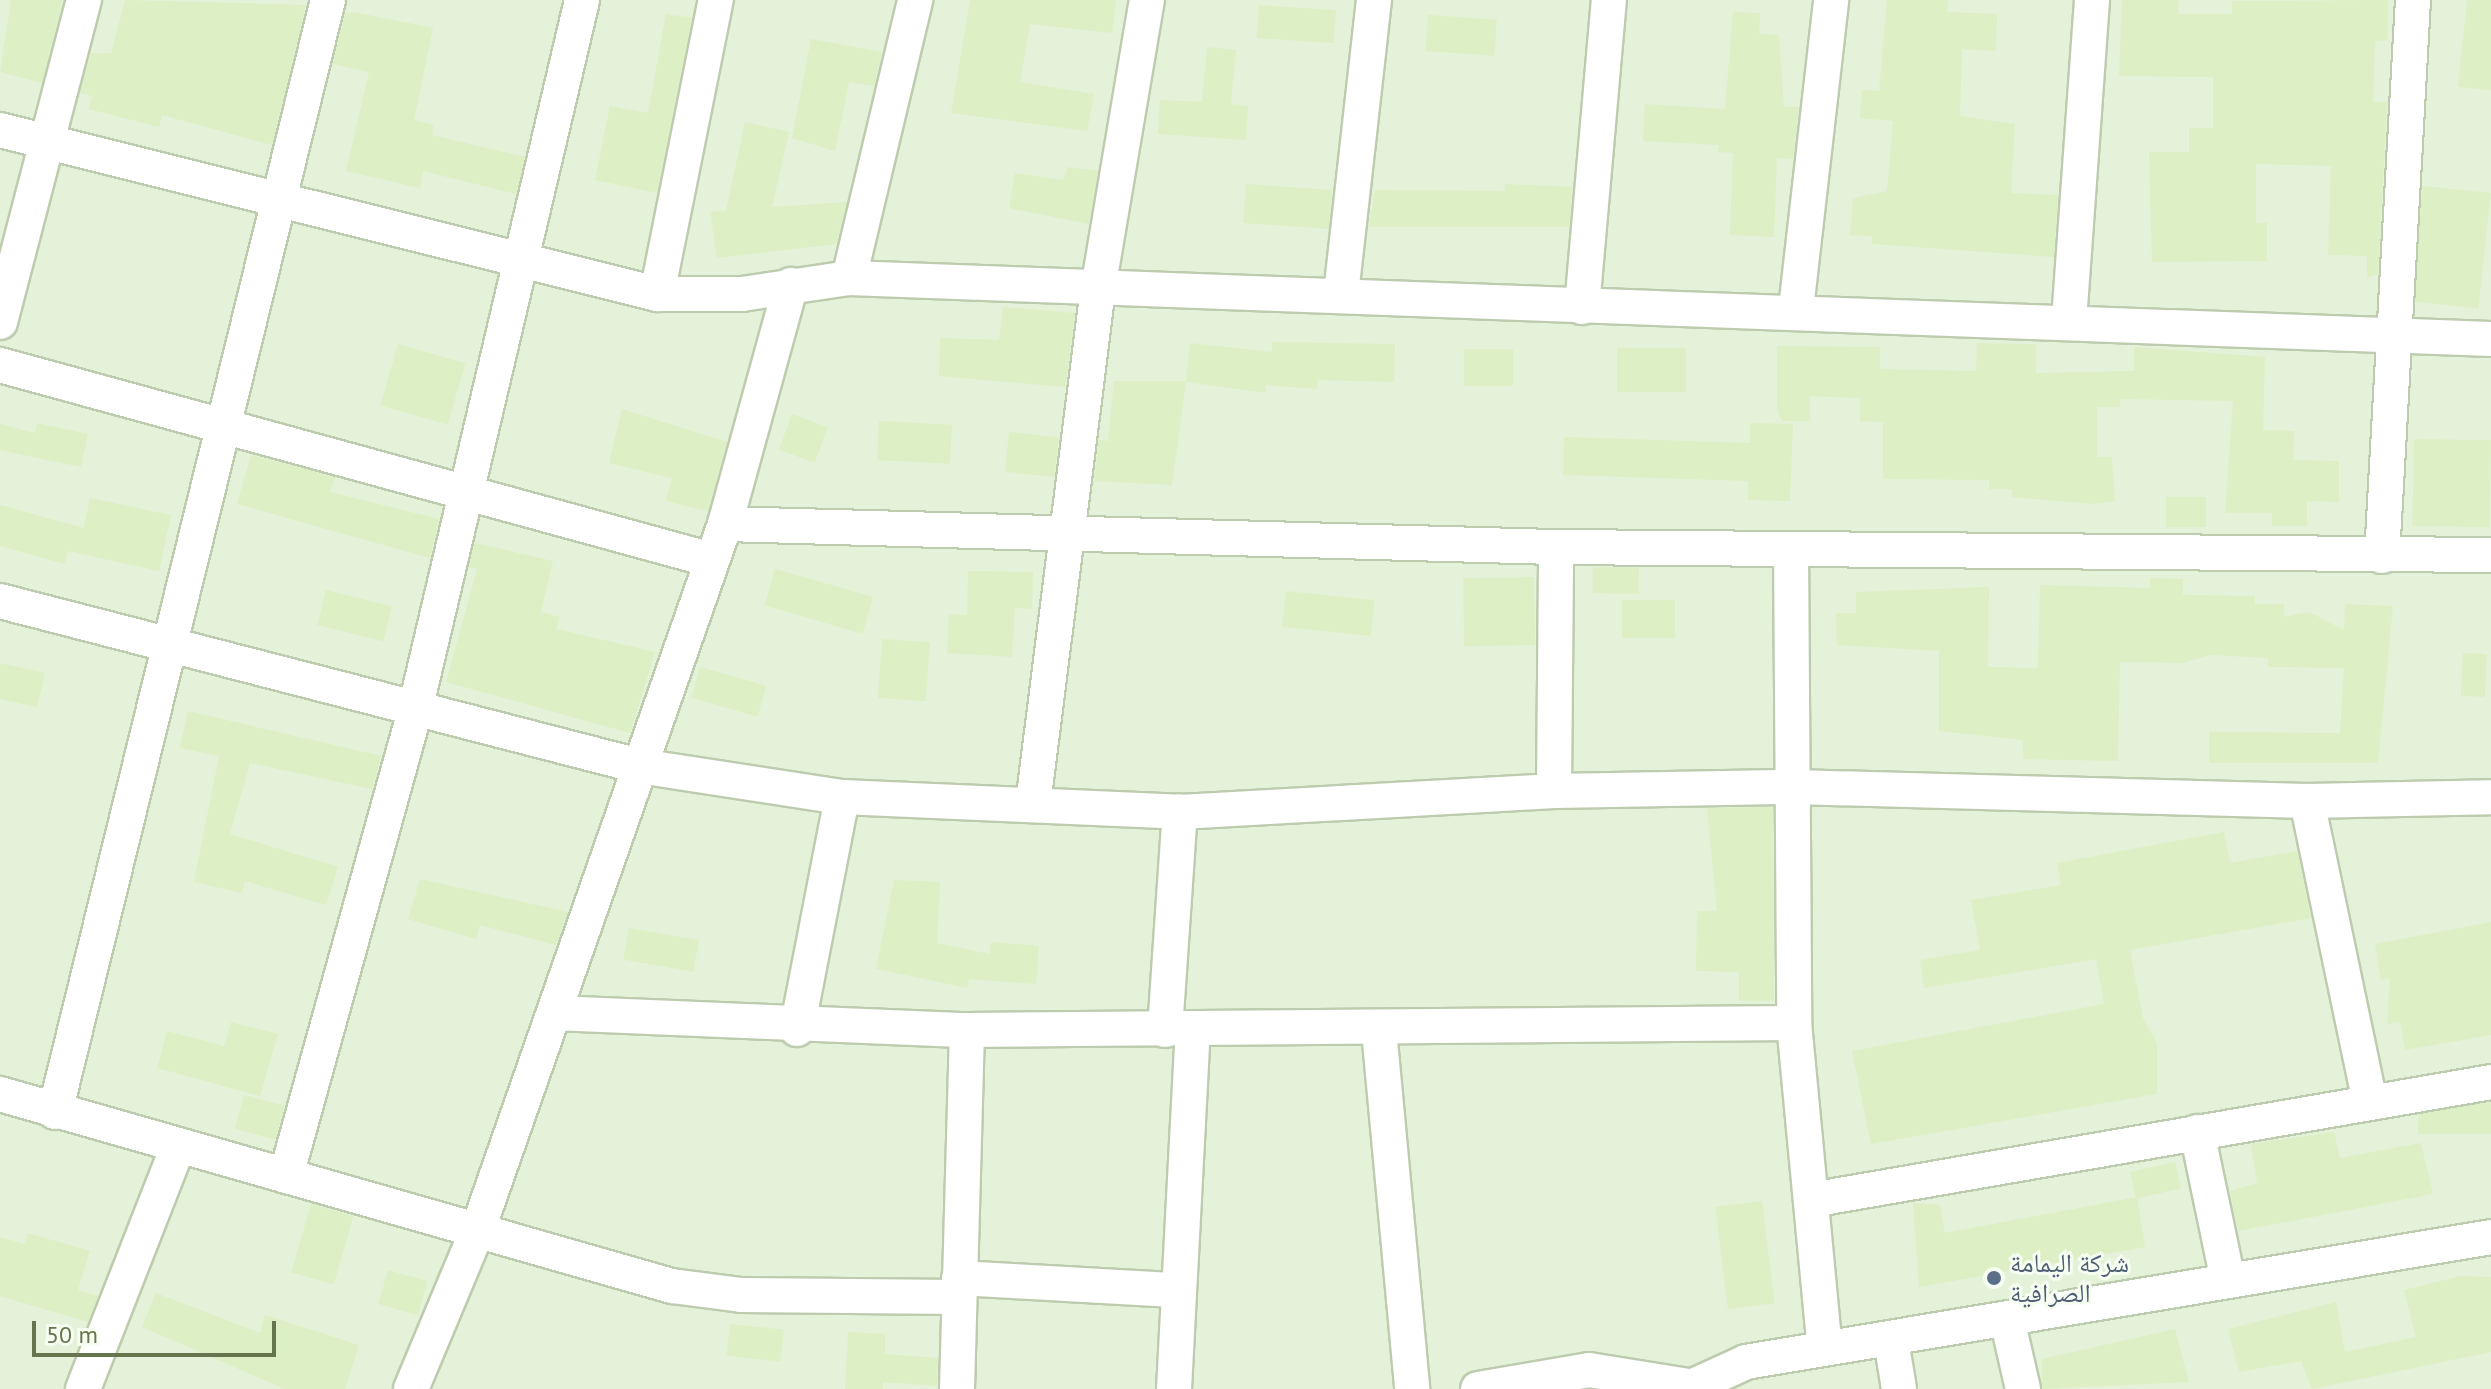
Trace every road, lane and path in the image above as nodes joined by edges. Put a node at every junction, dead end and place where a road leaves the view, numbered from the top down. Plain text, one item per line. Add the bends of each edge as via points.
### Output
1 (84, 0) edge
2 (328, 0) edge
3 (582, 0) edge
4 (716, 0) edge
5 (915, 0) edge
6 (1147, 0) edge
7 (1374, 0) edge
8 (1609, 0) edge
9 (1831, 0) edge
10 (2092, 0) edge
11 (2413, 0) edge
12 (0, 130) edge
13 (48, 141) junction
14 (283, 198) junction
15 (520, 264) junction
16 (849, 278) junction
17 (791, 285) junction
18 (1098, 289) junction
19 (657, 294) junction
20 (1341, 294) junction
21 (1582, 307) junction
22 (1796, 309) junction
23 (2069, 321) junction
24 (0, 322) edge
25 (2392, 334) junction
26 (2491, 339) edge
27 (0, 365) edge
28 (226, 430) junction
29 (465, 493) junction
30 (725, 524) junction
31 (1063, 534) junction
32 (1556, 547) junction
33 (1791, 549) junction
34 (2491, 555) edge
35 (2382, 556) junction
36 (712, 560) junction
37 (0, 601) edge
38 (172, 650) junction
39 (415, 710) junction
40 (639, 766) junction
41 (1795, 787) junction
42 (1554, 791) junction
43 (842, 797) junction
44 (2491, 797) edge
45 (2307, 801) junction
46 (1033, 804) junction
47 (1180, 812) junction
48 (554, 1013) junction
49 (1794, 1023) junction
50 (797, 1029) junction
51 (967, 1030) junction
52 (1179, 1030) junction
53 (1379, 1030) junction
54 (2491, 1082) edge
55 (0, 1094) edge
56 (2370, 1102) junction
57 (55, 1112) junction
58 (2197, 1132) junction
59 (178, 1146) junction
60 (286, 1176) junction
61 (1811, 1200) junction
62 (478, 1229) junction
63 (2491, 1237) edge
64 (2228, 1281) junction
65 (959, 1288) junction
66 (1176, 1290) junction
67 (2007, 1319) junction
68 (1891, 1340) junction
69 (1825, 1348) junction
70 (1688, 1388) edge
71 (83, 1389) edge
72 (411, 1389) edge
73 (957, 1389) edge
74 (1174, 1389) edge
75 (1412, 1389) edge
76 (1478, 1389) edge
77 (1899, 1389) edge
78 (2023, 1389) edge

1 - 13 street
2 - 14 street
3 - 15 street
4 - 19 street
5 - 16 street
6 - 18 street
7 - 20 street
8 - 21 street
9 - 22 street
10 - 23 street
11 - 25 street
12 - 13 street
13 - 14 street
13 - 24 street
14 - 15 street
14 - 28 street
15 - 19 street
15 - 29 street
16 - 17 street
16 - 18 street
17 - 19 street via 700,297
17 - 30 street
18 - 20 street
18 - 31 street
20 - 21 street
21 - 22 street
22 - 23 street
23 - 25 street
25 - 26 street
25 - 35 street
27 - 28 street
28 - 29 street
28 - 38 street
29 - 36 street
29 - 39 street
30 - 31 street
30 - 36 street
31 - 32 street
31 - 46 street
32 - 33 street
32 - 42 street
33 - 35 street
33 - 41 street
34 - 35 street
36 - 40 street
37 - 38 street
38 - 39 street
38 - 57 street
39 - 40 street
39 - 60 street
40 - 43 street
40 - 48 street
41 - 42 street
41 - 45 street
41 - 49 street
42 - 47 street
43 - 46 street
43 - 50 street
44 - 45 street
45 - 56 street
46 - 47 street
47 - 52 street
48 - 50 street
48 - 62 street
49 - 53 street
49 - 61 street
50 - 51 street
51 - 52 street
51 - 65 street
52 - 53 street
52 - 66 street
53 - 75 street
54 - 56 street
55 - 57 street
56 - 58 street
57 - 59 street
58 - 61 street
58 - 64 street
59 - 60 street
59 - 71 street
60 - 62 street
61 - 69 street
62 - 65 street via 672,1286 741,1295
62 - 72 street
63 - 64 street
64 - 67 street
65 - 66 street
65 - 73 street
66 - 74 street
67 - 68 street
67 - 78 street
68 - 69 street
68 - 77 street
69 - 70 street via 1746,1362
70 - 76 street via 1589,1370

